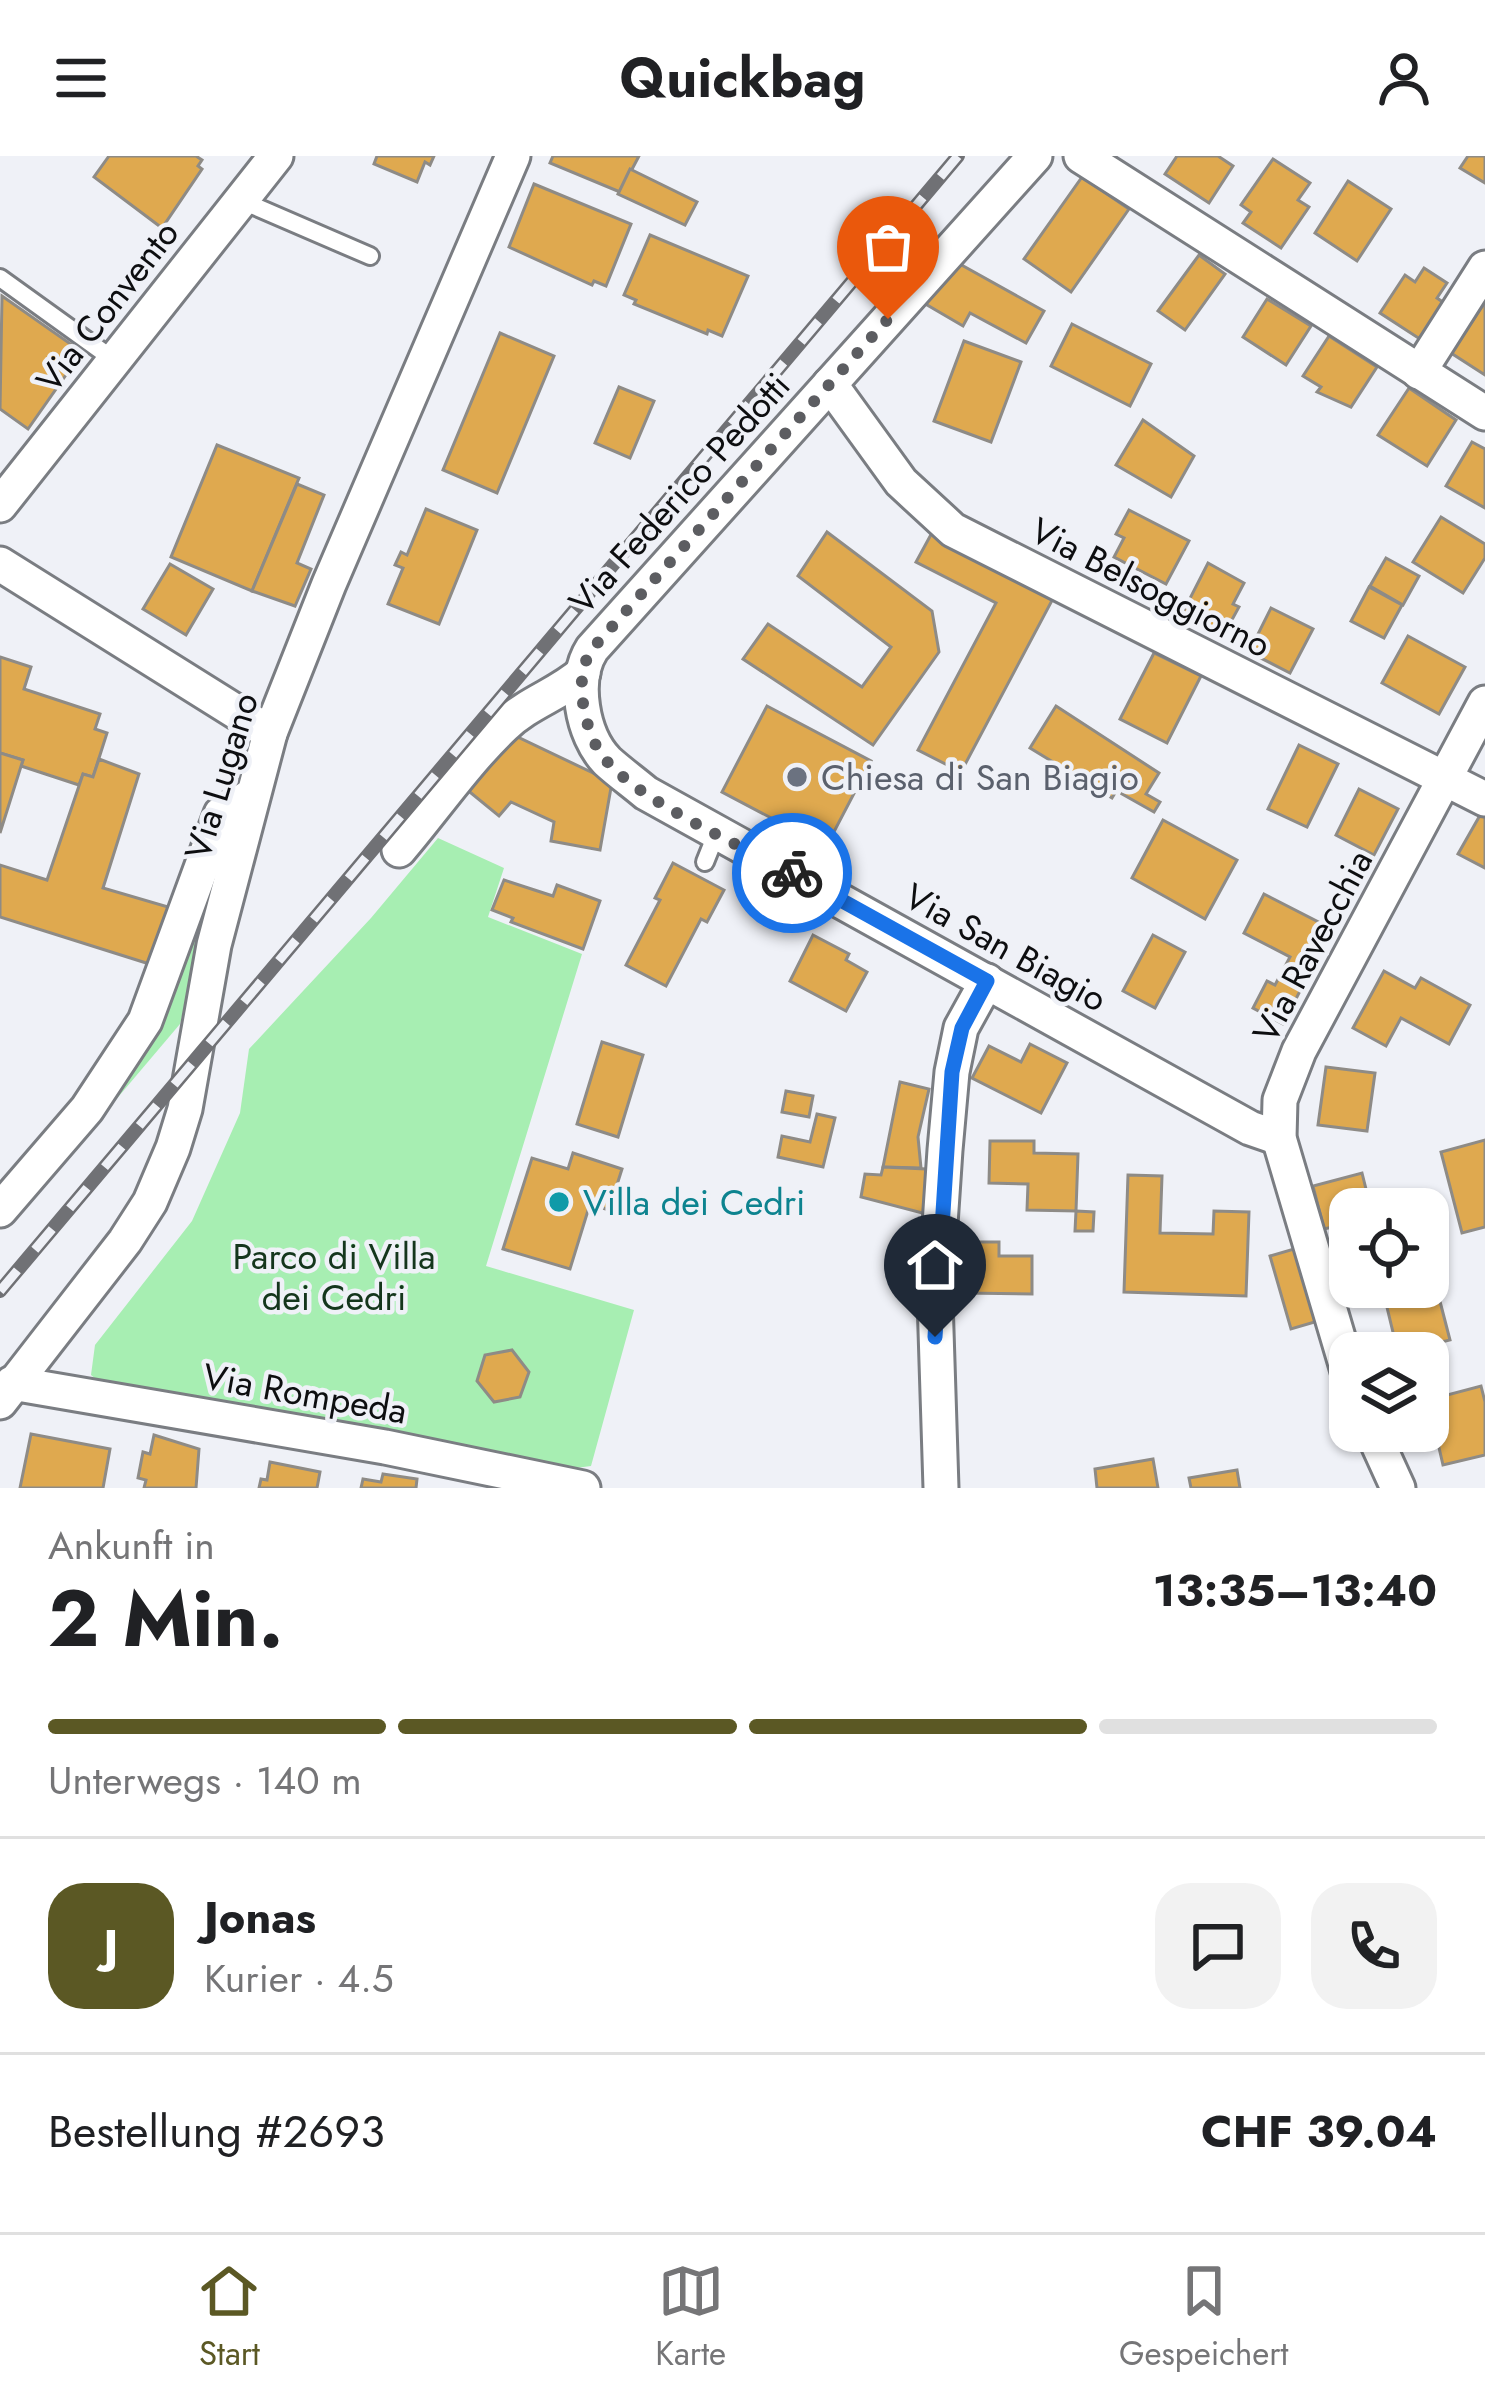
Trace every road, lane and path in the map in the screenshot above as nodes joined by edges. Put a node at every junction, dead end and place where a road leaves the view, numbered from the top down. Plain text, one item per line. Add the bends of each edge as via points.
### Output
1 (513, 156) edge
2 (1035, 156) edge
3 (1081, 156) edge
4 (266, 159) edge
5 (240, 200) junction
6 (370, 256) dead end
7 (1485, 268) edge
8 (0, 278) edge
9 (114, 360) junction
10 (1419, 372) junction
11 (830, 384) junction
12 (1485, 413) edge
13 (0, 505) edge
14 (0, 564) edge
15 (583, 674) junction
16 (1485, 703) edge
17 (589, 729) joint
18 (270, 733) junction
19 (1445, 780) junction
20 (251, 796) junction
21 (1485, 799) edge
22 (399, 850) dead end
23 (987, 981) junction
24 (1279, 1138) junction
25 (0, 1210) edge
26 (1336, 1332) edge
27 (6, 1392) edge
28 (1382, 1452) edge
29 (546, 1484) edge
30 (583, 1488) edge
31 (941, 1488) edge
32 (1398, 1488) edge

1 - 18 street, Via Lugano
2 - 11 street, Via Federico Pedotti
3 - 10 street
4 - 5 street, Via Convento
5 - 6 lane
5 - 9 street, Via Convento
7 - 10 street
8 - 9 lane
9 - 13 street, Via Convento
10 - 12 street
11 - 15 street, Via Federico Pedotti via 592,649
11 - 19 street, Via Belsoggiorno via 901,482 953,530
14 - 18 street
15 - 17 street, Via Federico Pedotti
15 - 22 street, Via Federico Pedotti via 502,728
16 - 19 street, Via Ravecchia
17 - 23 street, Via San Biagio via 603,758 711,847
18 - 20 street, Via Lugano
19 - 21 street, Via Belsoggiorno
19 - 24 street, Via Ravecchia via 1299,1051 1280,1100
20 - 25 street via 221,814 145,1021 87,1109
20 - 27 street, Via Lugano via 173,1148 125,1241
23 - 24 street, Via San Biagio
23 - 31 street via 962,1028 945,1150 935,1299
24 - 26 street, Via Ravecchia
27 - 29 street, Via Rompeda via 386,1447
28 - 32 street
29 - 30 street, Via Rompeda

